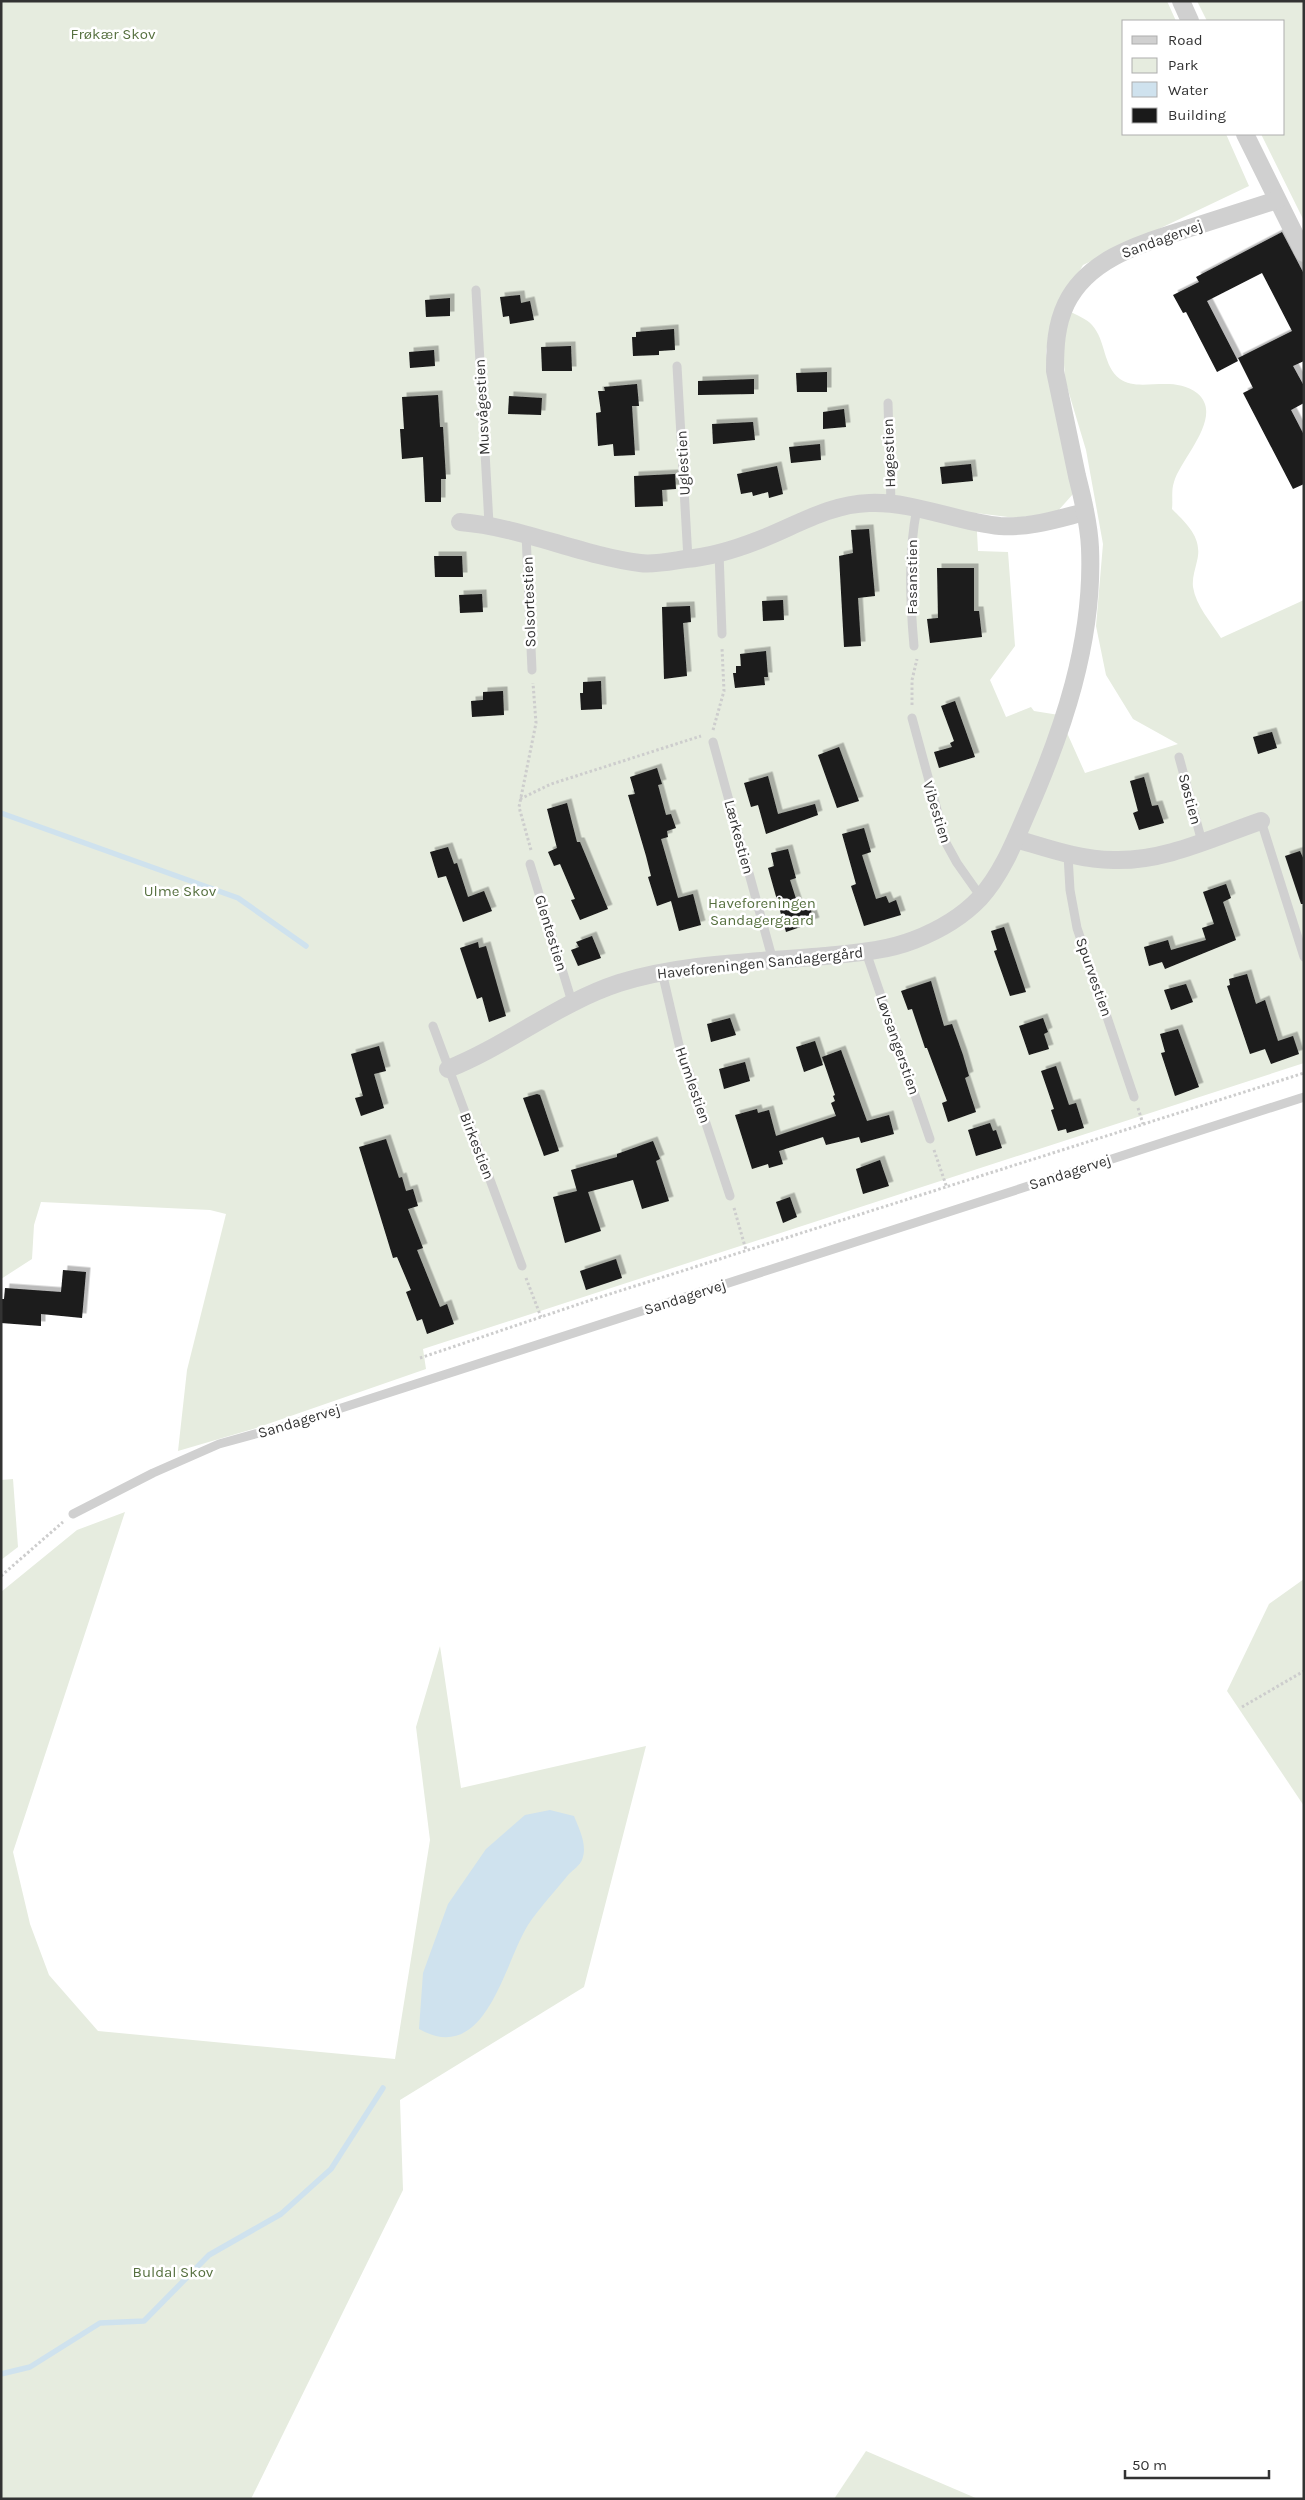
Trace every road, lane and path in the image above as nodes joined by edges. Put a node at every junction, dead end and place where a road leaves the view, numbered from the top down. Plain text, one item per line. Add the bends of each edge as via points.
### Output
1 (1181, 1) edge
2 (1190, 20) edge
3 (1245, 135) edge
4 (1277, 200) junction
5 (1304, 253) edge
6 (476, 290) dead end
7 (677, 366) dead end
8 (888, 403) dead end
9 (891, 503) junction
10 (917, 508) junction
11 (1085, 512) junction
12 (460, 522) dead end
13 (489, 524) junction
14 (526, 534) junction
15 (719, 553) junction
16 (688, 559) junction
17 (722, 634) joint
18 (914, 646) joint
19 (532, 670) joint
20 (912, 718) joint
21 (713, 737) junction
22 (1179, 757) dead end
23 (520, 799) junction
24 (1261, 821) joint
25 (1016, 839) junction
26 (1202, 842) junction
27 (1068, 855) junction
28 (530, 864) joint
29 (981, 897) junction
30 (866, 952) junction
31 (1304, 957) edge
32 (773, 961) junction
33 (662, 972) junction
34 (572, 1002) junction
35 (433, 1026) dead end
36 (448, 1069) junction
37 (1304, 1073) edge
38 (1134, 1097) dead end
39 (1304, 1097) edge
40 (930, 1139) joint
41 (947, 1188) junction
42 (730, 1196) joint
43 (746, 1250) junction
44 (522, 1266) joint
45 (541, 1317) junction
46 (420, 1358) dead end
47 (73, 1514) joint
48 (1, 1576) edge
49 (1304, 1670) edge
50 (1242, 1707) dead end

1 - 2 street
3 - 4 street
4 - 5 street
4 - 11 street, Sandagervej via 1127,250 1096,268 1070,297 1059,324 1055,371
6 - 13 lane, Musvågestien
7 - 16 lane, Uglestien
8 - 9 lane, Høgestien
9 - 10 street
9 - 15 street via 848,505
10 - 11 street via 1001,526 1042,524
10 - 18 lane, Fasanstien via 912,541
11 - 25 street, Haveforeningen Sandagergård via 1090,545 1090,583 1084,638 1068,705 1046,770
12 - 13 street
13 - 14 street
14 - 16 street via 642,563
14 - 19 lane, Solsortestien
15 - 16 street
15 - 17 lane
17 - 21 path via 724,691
18 - 20 path via 917,664 912,680
19 - 23 path via 536,722
20 - 29 lane, Vibestien via 946,843
21 - 23 path via 551,784
21 - 32 lane, Lærkestien
22 - 26 lane, Søstien
23 - 28 path via 519,807 535,862
24 - 26 street
24 - 31 lane
25 - 27 street
25 - 29 street, Haveforeningen Sandagergård
26 - 27 street via 1159,856 1132,859
27 - 38 lane, Spurvestien via 1077,928
28 - 34 lane, Glentestien
29 - 30 street, Haveforeningen Sandagergård via 954,922 912,941
30 - 32 street, Haveforeningen Sandagergård
30 - 40 lane, Løvsangerstien
32 - 33 street, Haveforeningen Sandagergård
33 - 34 street, Haveforeningen Sandagergård via 618,983
33 - 42 lane, Humlestien via 683,1062
34 - 36 street, Haveforeningen Sandagergård via 481,1056
35 - 36 lane, Birkestien
36 - 44 lane, Birkestien
37 - 41 path
39 - 47 lane, Sandagervej via 295,1424 219,1444
40 - 41 path
41 - 43 path
42 - 43 path
43 - 45 path
44 - 45 path
45 - 46 path
47 - 48 path
49 - 50 path

